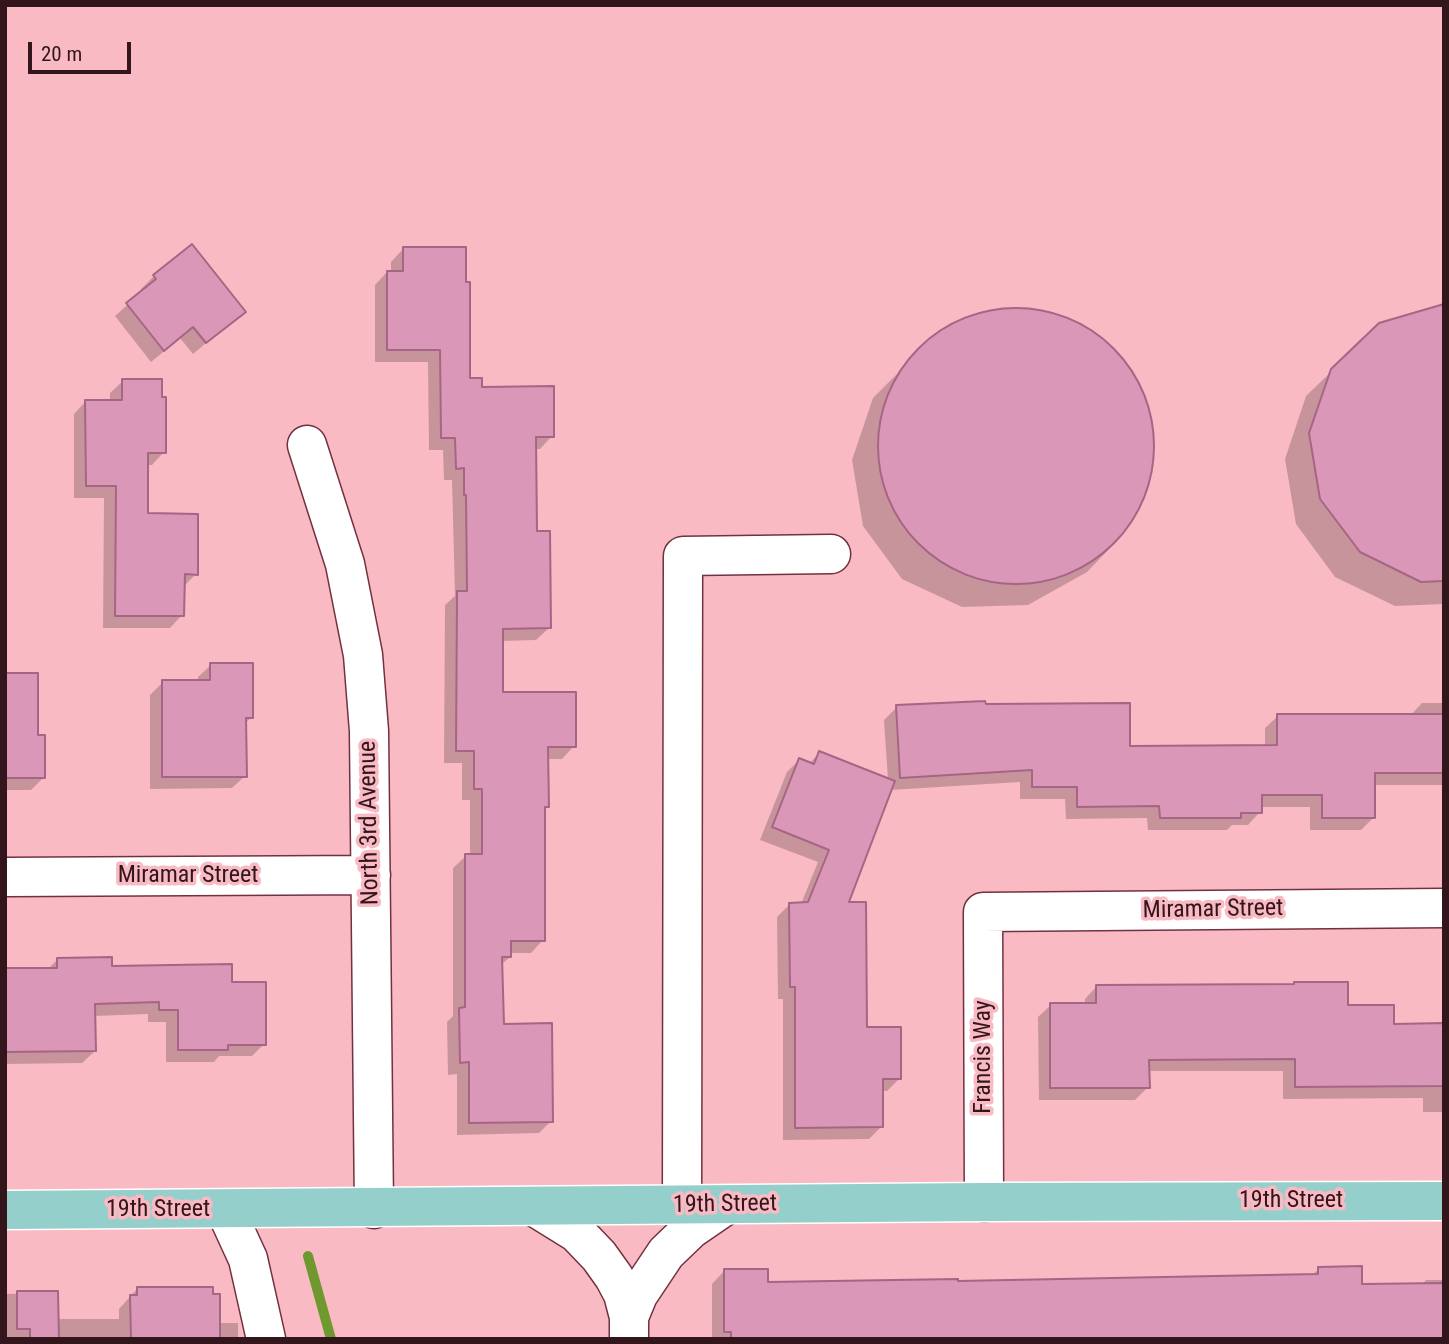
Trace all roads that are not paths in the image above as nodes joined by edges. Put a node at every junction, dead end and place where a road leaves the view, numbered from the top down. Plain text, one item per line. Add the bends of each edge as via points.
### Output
1 (307, 445) dead end
2 (831, 554) dead end
3 (371, 875) junction
4 (5, 877) edge
5 (1444, 908) edge
6 (983, 912) joint
7 (1444, 1201) edge
8 (984, 1202) junction
9 (726, 1205) junction
10 (682, 1206) junction
11 (536, 1207) junction
12 (225, 1209) junction
13 (374, 1209) junction
14 (5, 1210) edge
15 (629, 1328) edge
16 (266, 1339) edge

1 - 3 street, North 3rd Avenue via 345,564 363,655
2 - 10 street via 683,556
3 - 4 street, Miramar Street
3 - 13 street, North 3rd Avenue
5 - 6 street, Miramar Street
6 - 8 street, Francis Way
7 - 8 main road, 19th Street
8 - 9 main road, 19th Street
9 - 10 main road, 19th Street
9 - 15 street via 666,1253 647,1279
10 - 11 main road, 19th Street
11 - 13 main road, 19th Street
11 - 15 street via 577,1233 598,1256 623,1294
12 - 13 main road, 19th Street
12 - 14 main road, 19th Street
12 - 16 street via 248,1259

